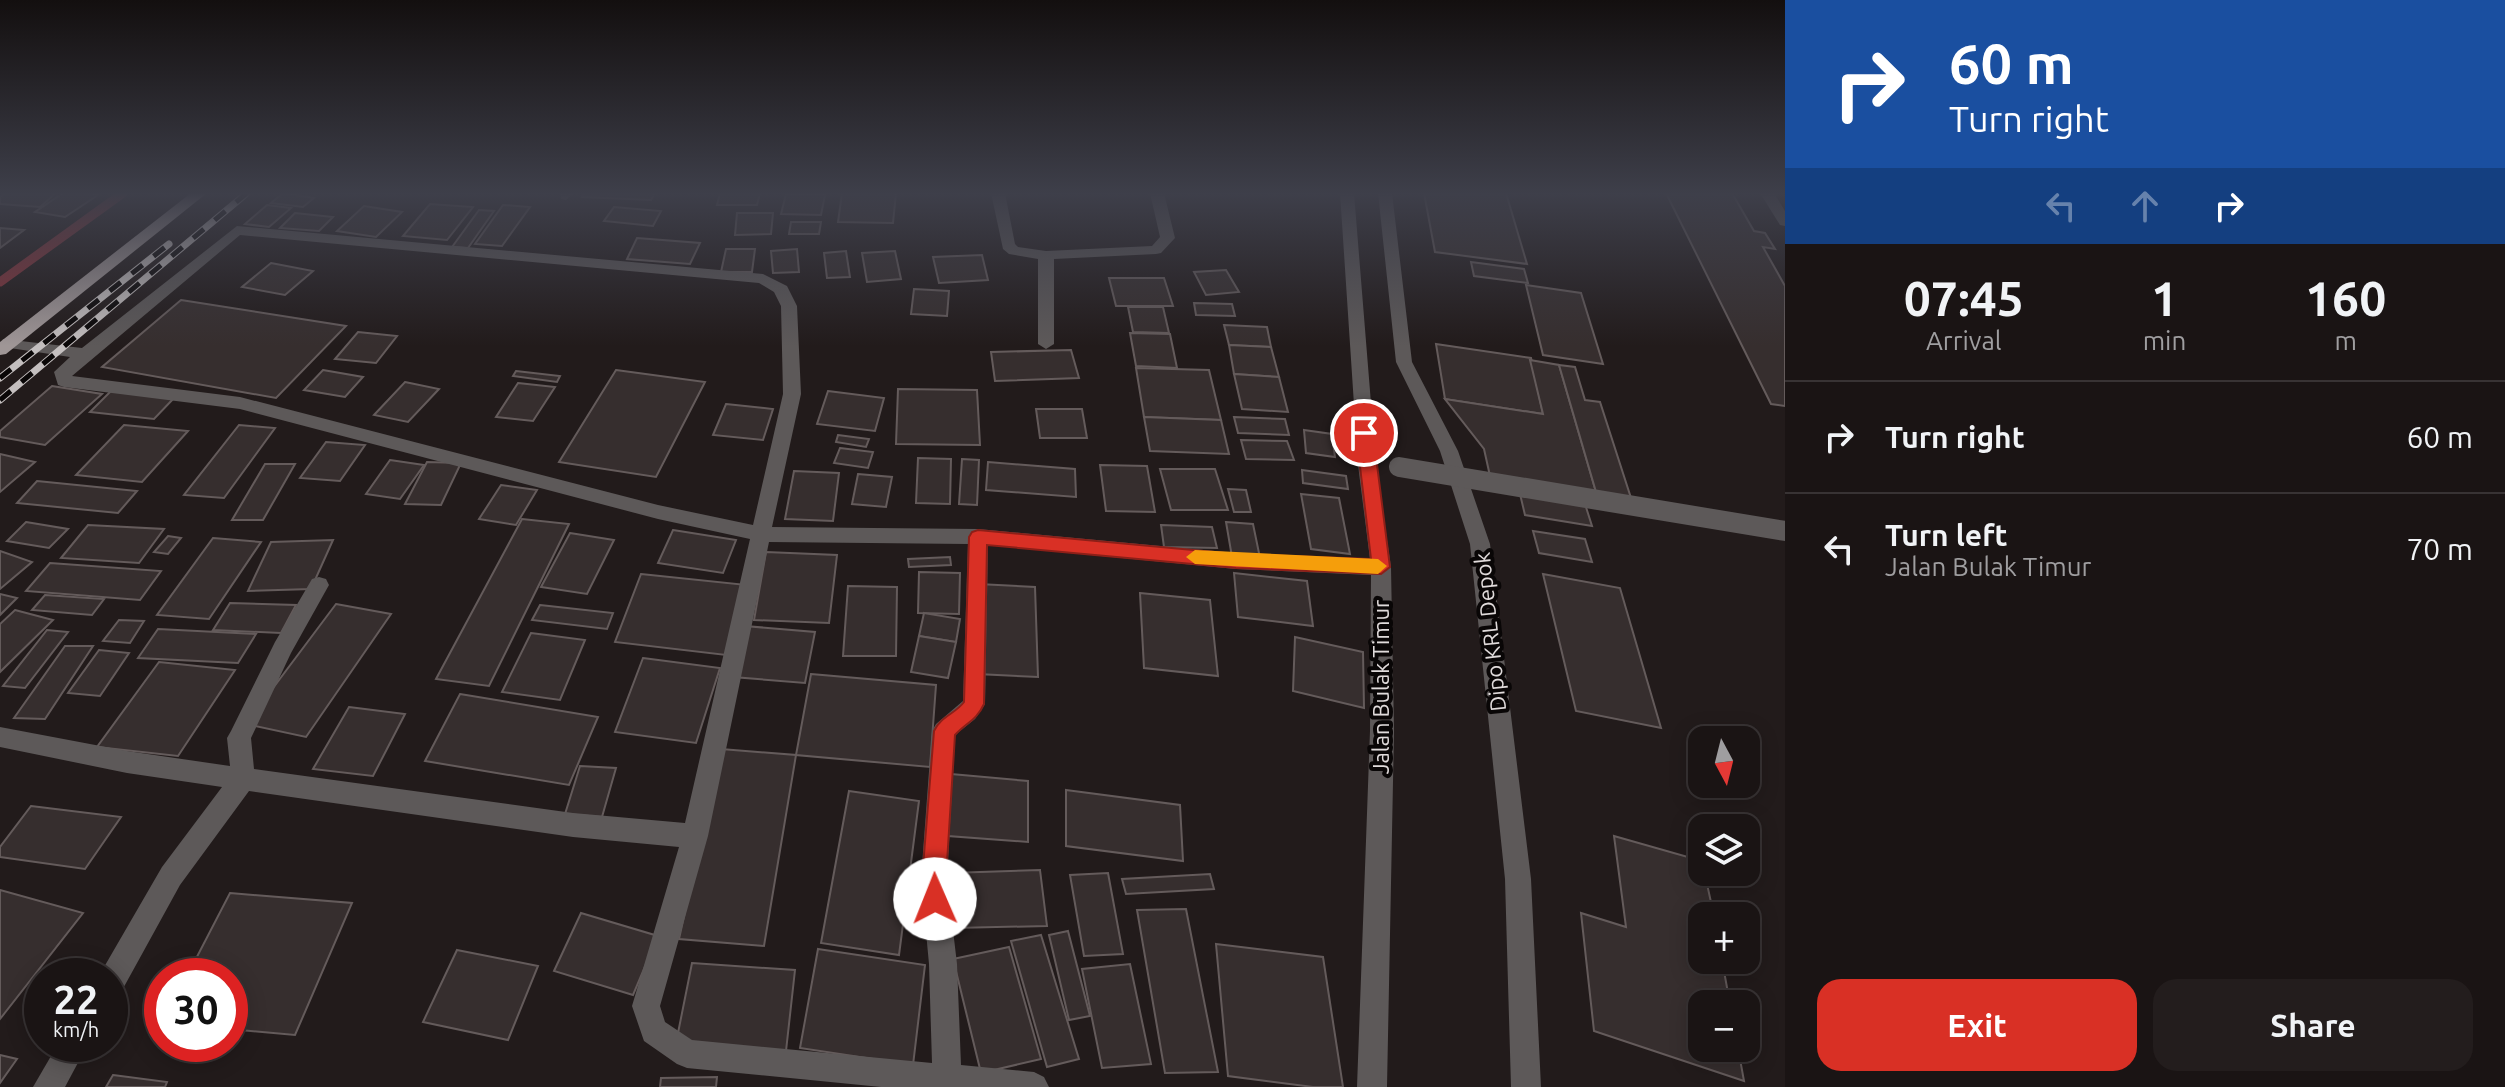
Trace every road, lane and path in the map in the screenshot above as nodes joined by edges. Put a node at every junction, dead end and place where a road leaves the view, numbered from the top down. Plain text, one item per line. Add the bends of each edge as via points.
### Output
1 (135, 244) edge
2 (220, 244) edge
3 (384, 244) edge
4 (1008, 244) edge
5 (1162, 244) edge
6 (1351, 244) edge
7 (1391, 244) edge
8 (1046, 255) junction
9 (1046, 344) dead end
10 (4, 346) edge
11 (85, 354) junction
12 (1367, 465) junction
13 (1785, 531) edge
14 (761, 534) junction
15 (978, 537) junction
16 (1381, 567) junction
17 (319, 585) dead end
18 (0, 737) edge
19 (243, 779) junction
20 (695, 836) junction
21 (125, 958) edge
22 (63, 1062) edge
23 (947, 1079) junction
24 (48, 1087) edge
25 (1034, 1087) edge
26 (1372, 1087) edge
27 (1526, 1087) edge

1 - 10 main road
2 - 11 street
3 - 14 street via 763,279 781,289 789,306 792,394
4 - 8 street via 1014,251
5 - 8 street via 1156,250
6 - 12 street, Jalan Bulak Timur
7 - 27 street, Dipo KRL Depok via 1404,362 1449,451 1480,544 1518,879
8 - 9 street
10 - 11 street
11 - 14 street via 63,372 64,381 240,403
12 - 13 street, bridge
12 - 16 street, Jalan Bulak Timur
14 - 15 street
14 - 20 street
15 - 16 street via 1236,561
15 - 23 street via 974,704 944,731 937,822 934,879
16 - 26 street, Jalan Bulak Timur
17 - 19 street via 239,738
18 - 19 street
19 - 20 street via 573,825
19 - 21 street via 171,876
20 - 23 street via 646,1006 654,1031 687,1054
22 - 24 street
23 - 25 street

